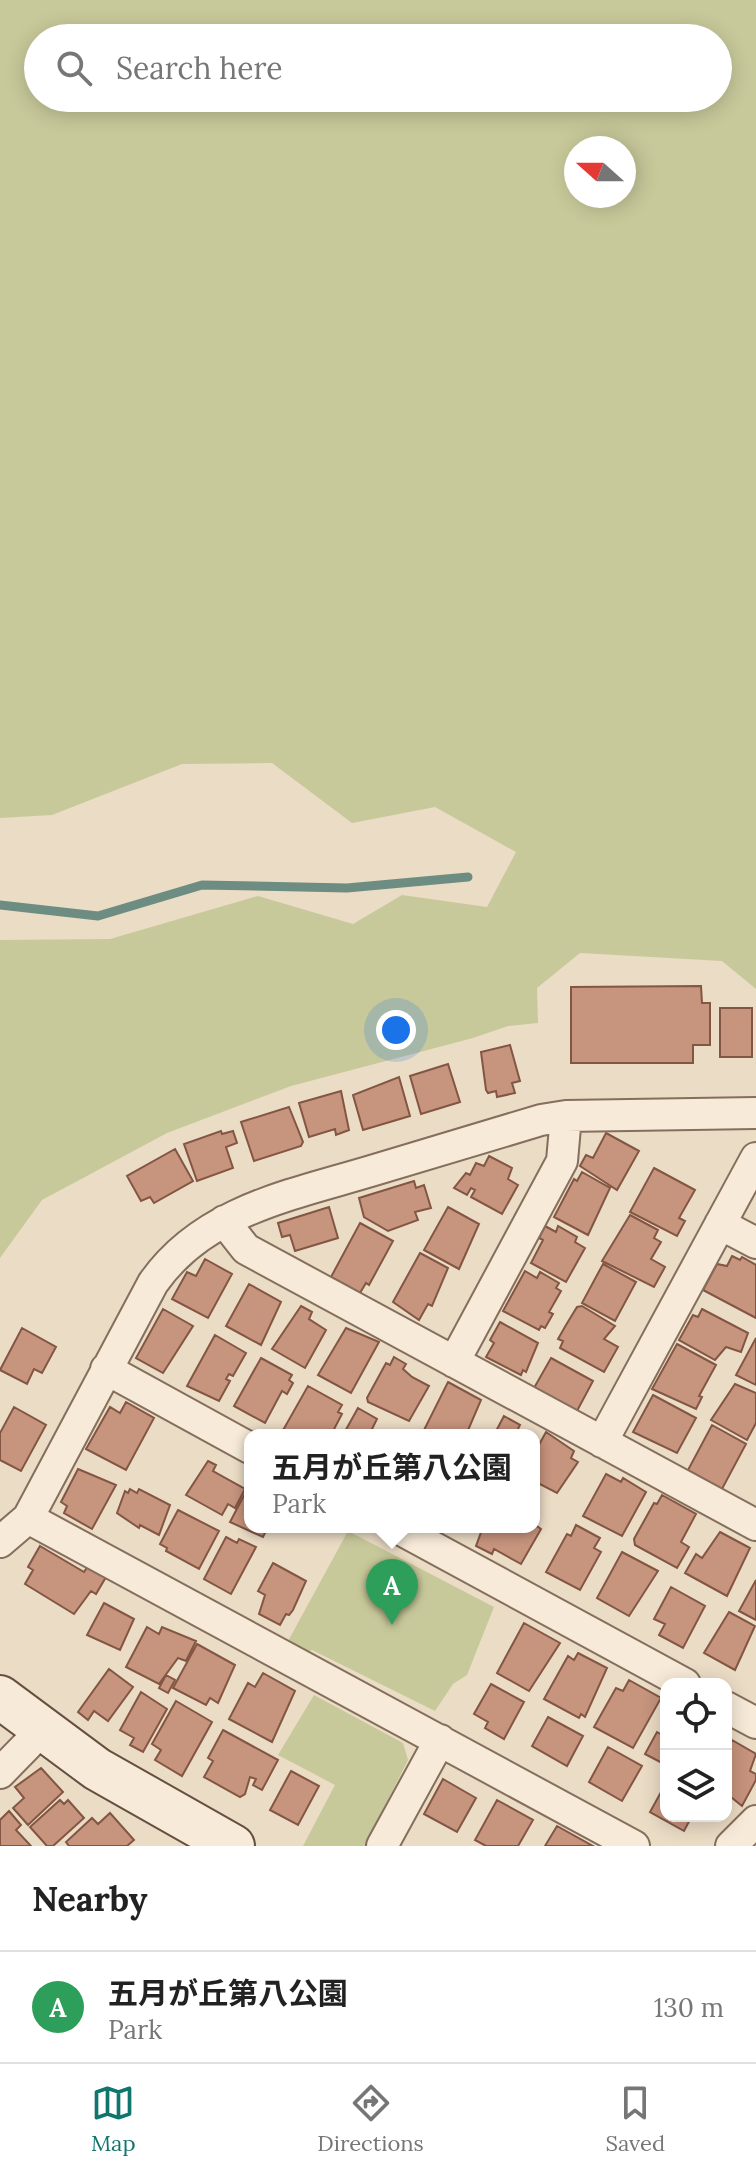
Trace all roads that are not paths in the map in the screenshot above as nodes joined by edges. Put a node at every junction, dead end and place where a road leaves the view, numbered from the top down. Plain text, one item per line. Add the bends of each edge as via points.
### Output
1 (756, 1113) edge
2 (566, 1116) junction
3 (756, 1158) edge
4 (224, 1221) junction
5 (720, 1224) junction
6 (756, 1243) edge
7 (454, 1362) junction
8 (106, 1369) junction
9 (602, 1442) junction
10 (244, 1445) edge
11 (28, 1518) junction
12 (754, 1520) edge
13 (407, 1533) edge
14 (0, 1542) edge
15 (674, 1678) edge
16 (0, 1697) edge
17 (732, 1710) edge
18 (756, 1723) edge
19 (41, 1731) junction
20 (440, 1740) junction
21 (0, 1773) edge
22 (756, 1821) edge
23 (233, 1846) edge
24 (382, 1846) edge
25 (634, 1846) edge
26 (731, 1846) edge

1 - 2 street
2 - 4 street via 249,1207
2 - 7 street via 562,1161
3 - 5 street
4 - 7 street via 246,1249
4 - 8 street via 163,1268
5 - 6 street
5 - 9 street
7 - 9 street
8 - 10 street
8 - 11 street
9 - 12 street
11 - 14 street
11 - 20 street
13 - 15 street
16 - 19 street
17 - 18 street
19 - 21 street
19 - 23 street via 124,1786
20 - 24 street
20 - 25 street
22 - 26 street

